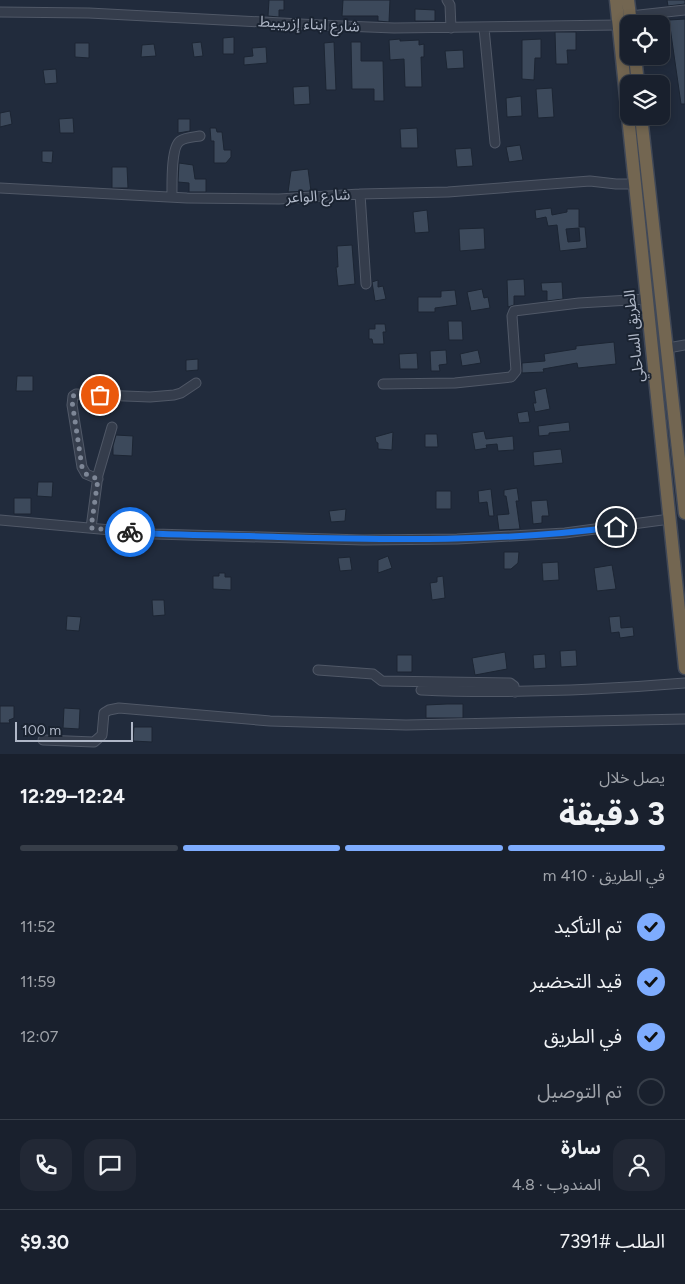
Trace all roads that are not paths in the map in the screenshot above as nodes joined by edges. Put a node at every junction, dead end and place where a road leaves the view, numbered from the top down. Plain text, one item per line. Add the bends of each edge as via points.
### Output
1 (447, 0) edge
2 (616, 0) edge
3 (628, 0) edge
4 (685, 10) edge
5 (0, 12) edge
6 (623, 15) edge
7 (627, 15) edge
8 (660, 15) edge
9 (620, 22) edge
10 (451, 28) junction
11 (484, 28) junction
12 (628, 65) edge
13 (642, 125) edge
14 (200, 136) dead end
15 (495, 143) dead end
16 (635, 184) junction
17 (0, 188) edge
18 (360, 194) junction
19 (172, 196) junction
20 (366, 284) dead end
21 (647, 299) junction
22 (685, 345) edge
23 (668, 348) junction
24 (196, 382) dead end
25 (383, 384) dead end
26 (112, 428) dead end
27 (98, 479) junction
28 (685, 513) edge
29 (670, 519) junction
30 (0, 520) edge
31 (91, 528) junction
32 (685, 668) edge
33 (318, 670) dead end
34 (685, 684) edge
35 (421, 690) dead end
36 (515, 692) junction
37 (685, 719) edge
38 (43, 740) dead end

1 - 10 street
2 - 6 highway, الطريق الساحلي
3 - 7 highway, الطريق الساحلي
4 - 8 street, شارع ابناء إزريبيط
5 - 10 street, شارع ابناء إزريبيط via 89,13 319,26
9 - 11 street, شارع ابناء إزريبيط
10 - 11 street, شارع ابناء إزريبيط
11 - 15 street
12 - 16 highway, الطريق الساحلي
13 - 23 highway
14 - 19 street via 177,143
16 - 18 street, شارع الواعر via 590,181 448,192
16 - 21 highway, الطريق الساحلي
17 - 19 street, شارع الواعر
18 - 19 street, شارع الواعر via 279,199
18 - 20 street
21 - 25 street via 579,303 514,312 516,371 512,377
21 - 29 highway, الطريق الساحلي
22 - 23 street
23 - 28 highway
24 - 27 street via 174,395 73,396 82,467 86,474
26 - 27 street
27 - 31 street
29 - 31 street via 580,531 416,540 155,534
29 - 32 highway, الطريق الساحلي
30 - 31 street
33 - 36 street via 369,674 382,681 510,683
34 - 36 street
35 - 36 street
37 - 38 street via 406,725 270,721 119,708 104,713 102,735 94,742

